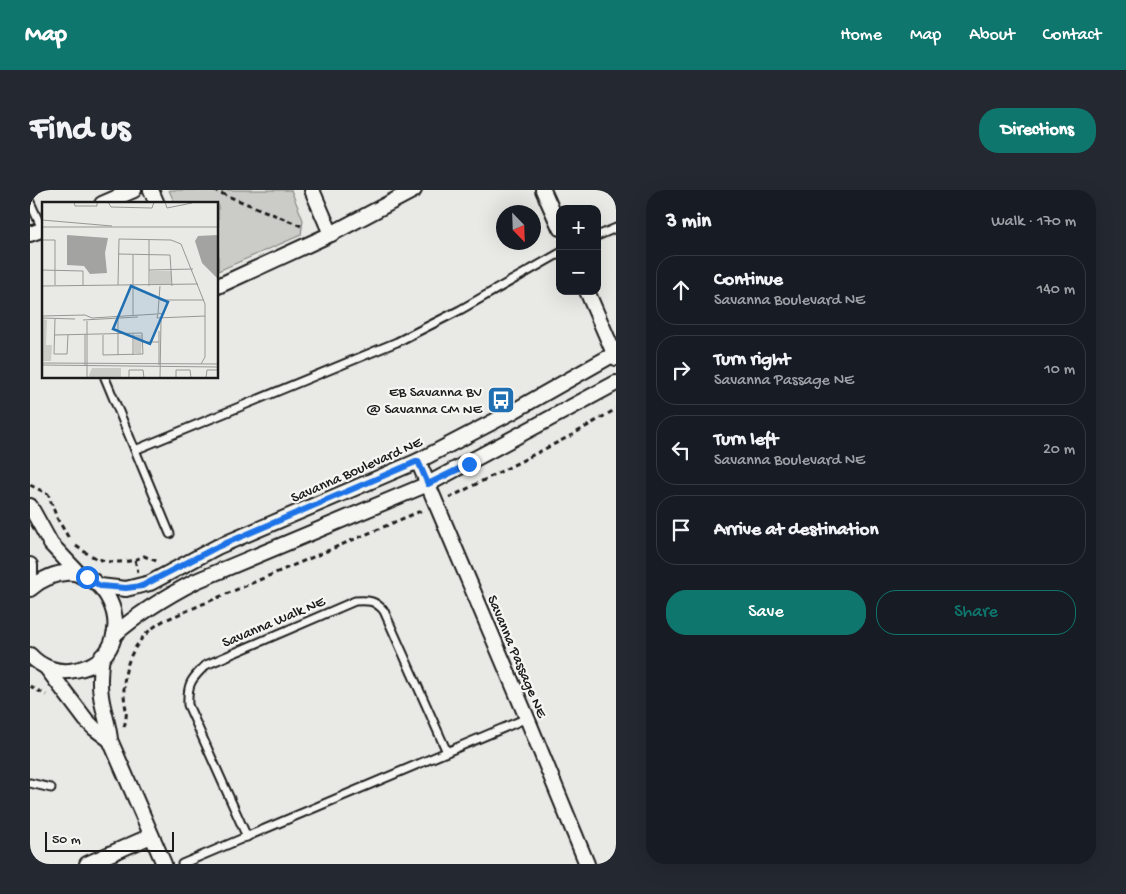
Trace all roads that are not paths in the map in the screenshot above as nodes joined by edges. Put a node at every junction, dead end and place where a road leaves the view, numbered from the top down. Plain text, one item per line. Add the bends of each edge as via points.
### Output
1 (134, 190) edge
2 (151, 190) edge
3 (312, 190) edge
4 (414, 190) edge
5 (543, 190) edge
6 (30, 202) edge
7 (107, 202) edge
8 (156, 202) edge
9 (556, 219) edge
10 (616, 228) edge
11 (40, 232) edge
12 (331, 234) junction
13 (601, 234) edge
14 (556, 255) edge
15 (219, 286) edge
16 (589, 295) edge
17 (615, 355) edge
18 (105, 379) edge
19 (616, 383) edge
20 (135, 450) junction
21 (418, 461) junction
22 (428, 484) junction
23 (30, 506) edge
24 (170, 534) dead end
25 (30, 565) edge
26 (30, 576) edge
27 (81, 576) junction
28 (100, 586) junction
29 (30, 589) edge
30 (114, 634) junction
31 (102, 656) junction
32 (35, 661) edge
33 (527, 718) junction
34 (110, 740) junction
35 (447, 752) junction
36 (30, 783) edge
37 (51, 788) dead end
38 (152, 836) junction
39 (247, 837) junction
40 (87, 864) edge
41 (164, 864) edge
42 (182, 864) edge
43 (586, 864) edge

1 - 7 street
2 - 8 street
3 - 12 street
4 - 12 street
5 - 9 street
6 - 11 lane
10 - 13 lane
12 - 15 street
14 - 20 lane via 397,342
16 - 17 street
17 - 21 street, Savanna Boulevard NE
18 - 20 lane
19 - 22 street
20 - 24 lane
21 - 22 street, Savanna Passage NE
21 - 28 street, Savanna Boulevard NE via 217,547 150,583 126,588
22 - 30 street via 196,581 132,619
22 - 33 street, Savanna Passage NE
23 - 27 street via 51,544
25 - 26 street
27 - 28 street
27 - 29 street via 56,574
28 - 30 street via 114,610
30 - 31 street
31 - 32 street via 82,669 64,671
31 - 34 street via 99,672 101,696
32 - 34 street via 86,720
33 - 35 lane
33 - 43 street, Savanna Passage NE
34 - 38 street
35 - 39 lane
35 - 39 lane, Savanna Walk NE via 384,611 371,600 355,601 206,665 193,677 187,690 188,705
36 - 37 lane
38 - 40 street
38 - 41 street
39 - 42 lane

